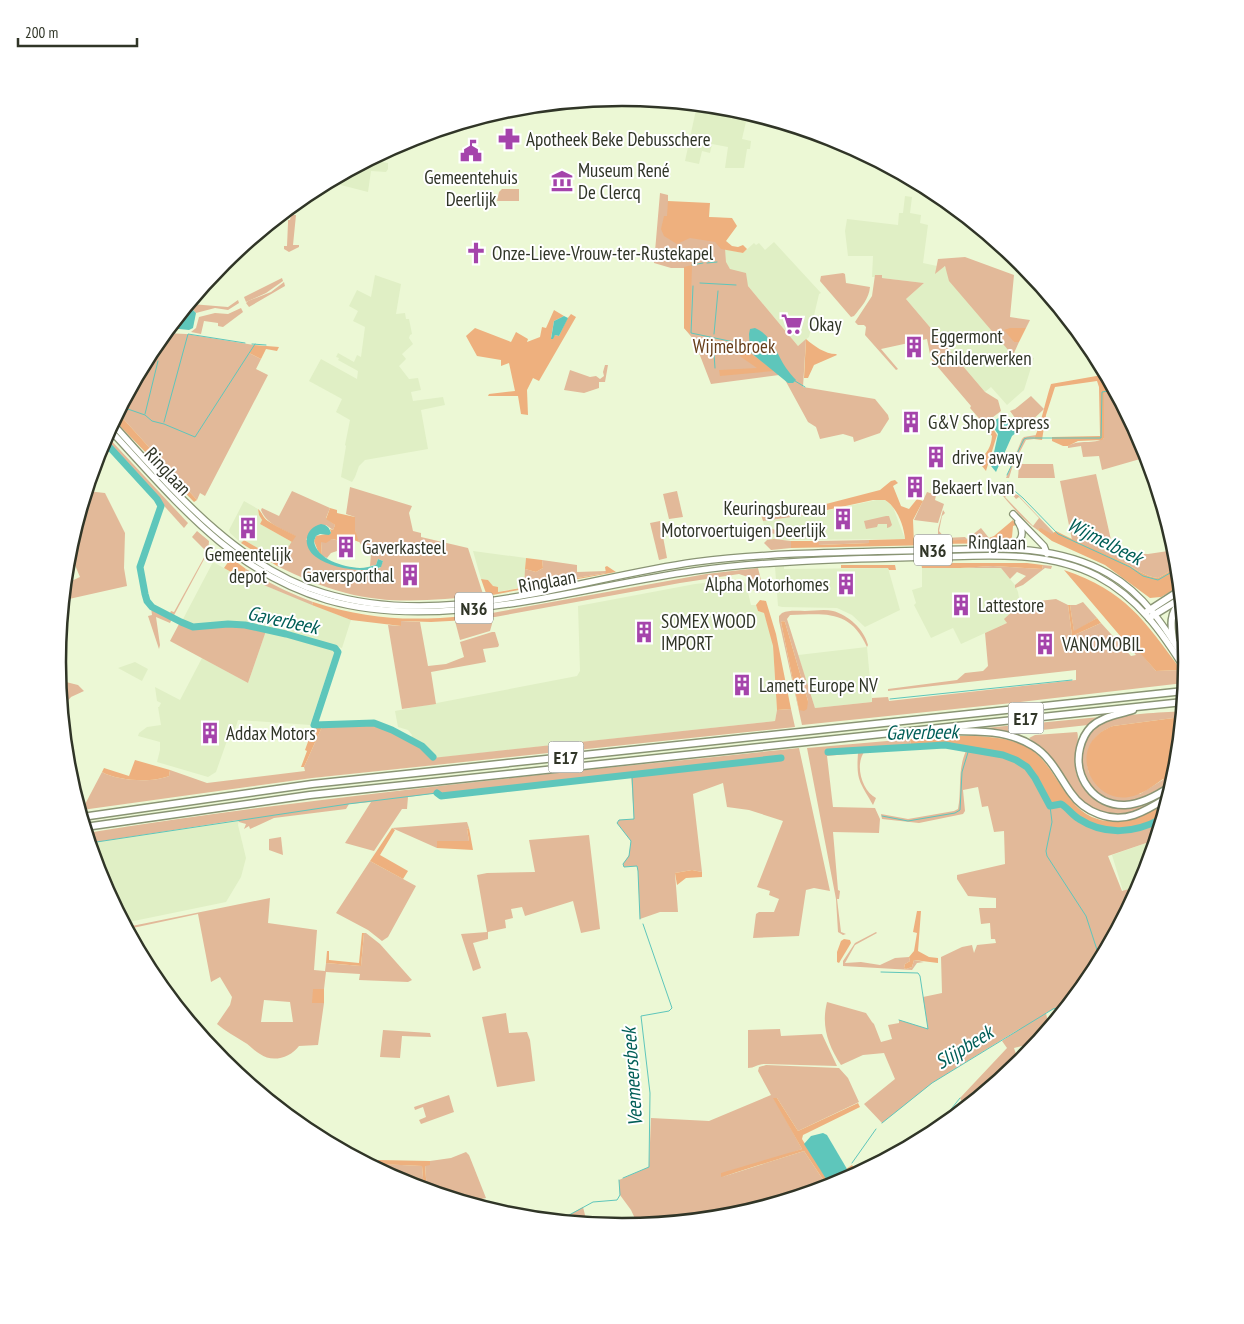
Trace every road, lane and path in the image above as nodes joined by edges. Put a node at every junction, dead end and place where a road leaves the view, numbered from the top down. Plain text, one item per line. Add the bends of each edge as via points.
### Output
1 (118, 430) edge
2 (115, 436) edge
3 (1009, 549) junction
4 (1047, 552) junction
5 (1052, 561) junction
6 (1174, 596) edge
7 (1174, 602) edge
8 (1175, 609) edge
9 (1150, 613) junction
10 (1174, 640) junction
11 (1178, 648) edge
12 (1178, 655) edge
13 (1177, 692) edge
14 (1176, 703) edge
15 (1143, 706) junction
16 (909, 731) junction
17 (1163, 790) edge
18 (1160, 801) edge
19 (88, 817) edge
20 (91, 826) edge

1 - 3 main road, Ringlaan / N36 via 204,518 265,566 323,593 387,606 433,607 501,598 705,562 828,553
2 - 5 main road, Ringlaan / N36 via 191,517 227,549 297,589 365,609 426,612 489,606 673,574 773,562 1010,556
3 - 4 main road, Ringlaan / N36
3 - 4 main road via 1020,541 1023,532 1013,514
4 - 5 main road
4 - 9 main road, N36 via 1111,575 1130,588
5 - 9 main road, N36 via 1101,579
6 - 9 highway
7 - 9 highway
8 - 10 highway via 1172,618
9 - 10 main road, N36
9 - 12 main road, N36
10 - 11 main road, N36
13 - 19 highway, E17 via 321,783
14 - 15 highway, E17
15 - 16 highway, E17
15 - 17 highway via 1103,718 1091,727 1084,737 1078,764 1087,787 1097,796 1116,804 1138,802
16 - 18 highway via 983,733 1020,739 1034,746 1050,761 1081,805 1103,816 1133,816
16 - 20 highway, E17 via 310,795

